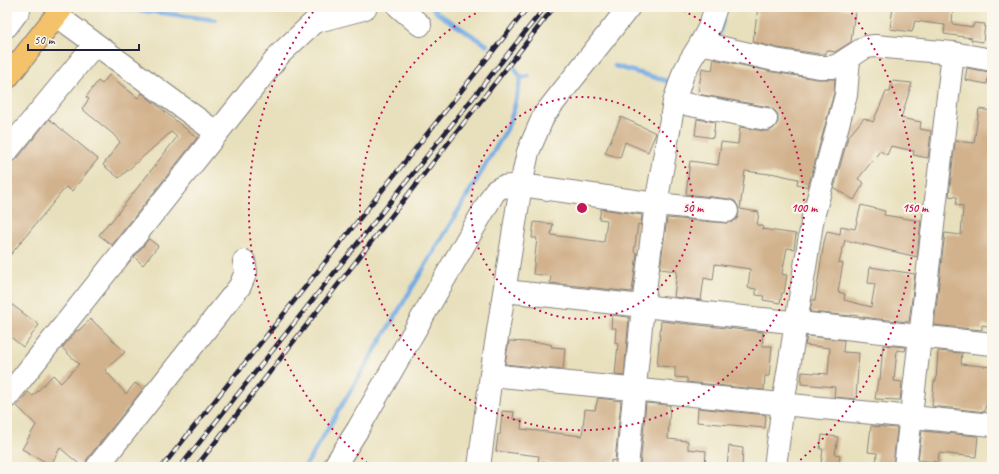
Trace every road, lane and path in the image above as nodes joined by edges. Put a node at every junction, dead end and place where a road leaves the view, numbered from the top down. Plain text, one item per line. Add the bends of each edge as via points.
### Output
1 (366, 7) edge
2 (399, 7) edge
3 (629, 7) edge
4 (716, 7) edge
5 (59, 11) edge
6 (420, 25) dead end
7 (701, 43) junction
8 (95, 44) junction
9 (953, 53) junction
10 (849, 58) junction
11 (992, 60) edge
12 (7, 78) edge
13 (674, 102) junction
14 (766, 119) dead end
15 (217, 133) junction
16 (7, 151) edge
17 (521, 185) junction
18 (656, 204) junction
19 (727, 211) dead end
20 (244, 261) dead end
21 (504, 291) junction
22 (642, 306) junction
23 (796, 322) junction
24 (920, 336) junction
25 (992, 344) edge
26 (491, 375) junction
27 (634, 389) junction
28 (7, 397) edge
29 (783, 404) junction
30 (911, 417) junction
31 (992, 425) edge
32 (97, 467) edge
33 (334, 467) edge
34 (479, 467) edge
35 (627, 467) edge
36 (775, 467) edge
37 (905, 467) edge

1 - 15 street via 314,22 280,54
2 - 6 street
3 - 17 street via 544,115 528,152
4 - 7 street
5 - 8 street
5 - 12 highway
7 - 10 street via 810,66 832,67
7 - 13 street via 683,74
8 - 15 street
8 - 16 street
9 - 10 street via 875,46 866,47
9 - 11 street
9 - 24 street
10 - 23 street via 846,96 813,217
13 - 14 street
13 - 18 street
15 - 28 street
17 - 18 street
17 - 21 street
17 - 33 street via 502,187 495,191
18 - 19 street
18 - 22 street
20 - 32 street via 246,272 240,286
21 - 22 street
21 - 26 street
22 - 23 street
22 - 27 street
23 - 24 street
23 - 29 street
24 - 25 street
24 - 30 street
26 - 27 street
26 - 34 street
27 - 29 street
27 - 35 street
29 - 30 street
29 - 36 street
30 - 31 street
30 - 37 street

